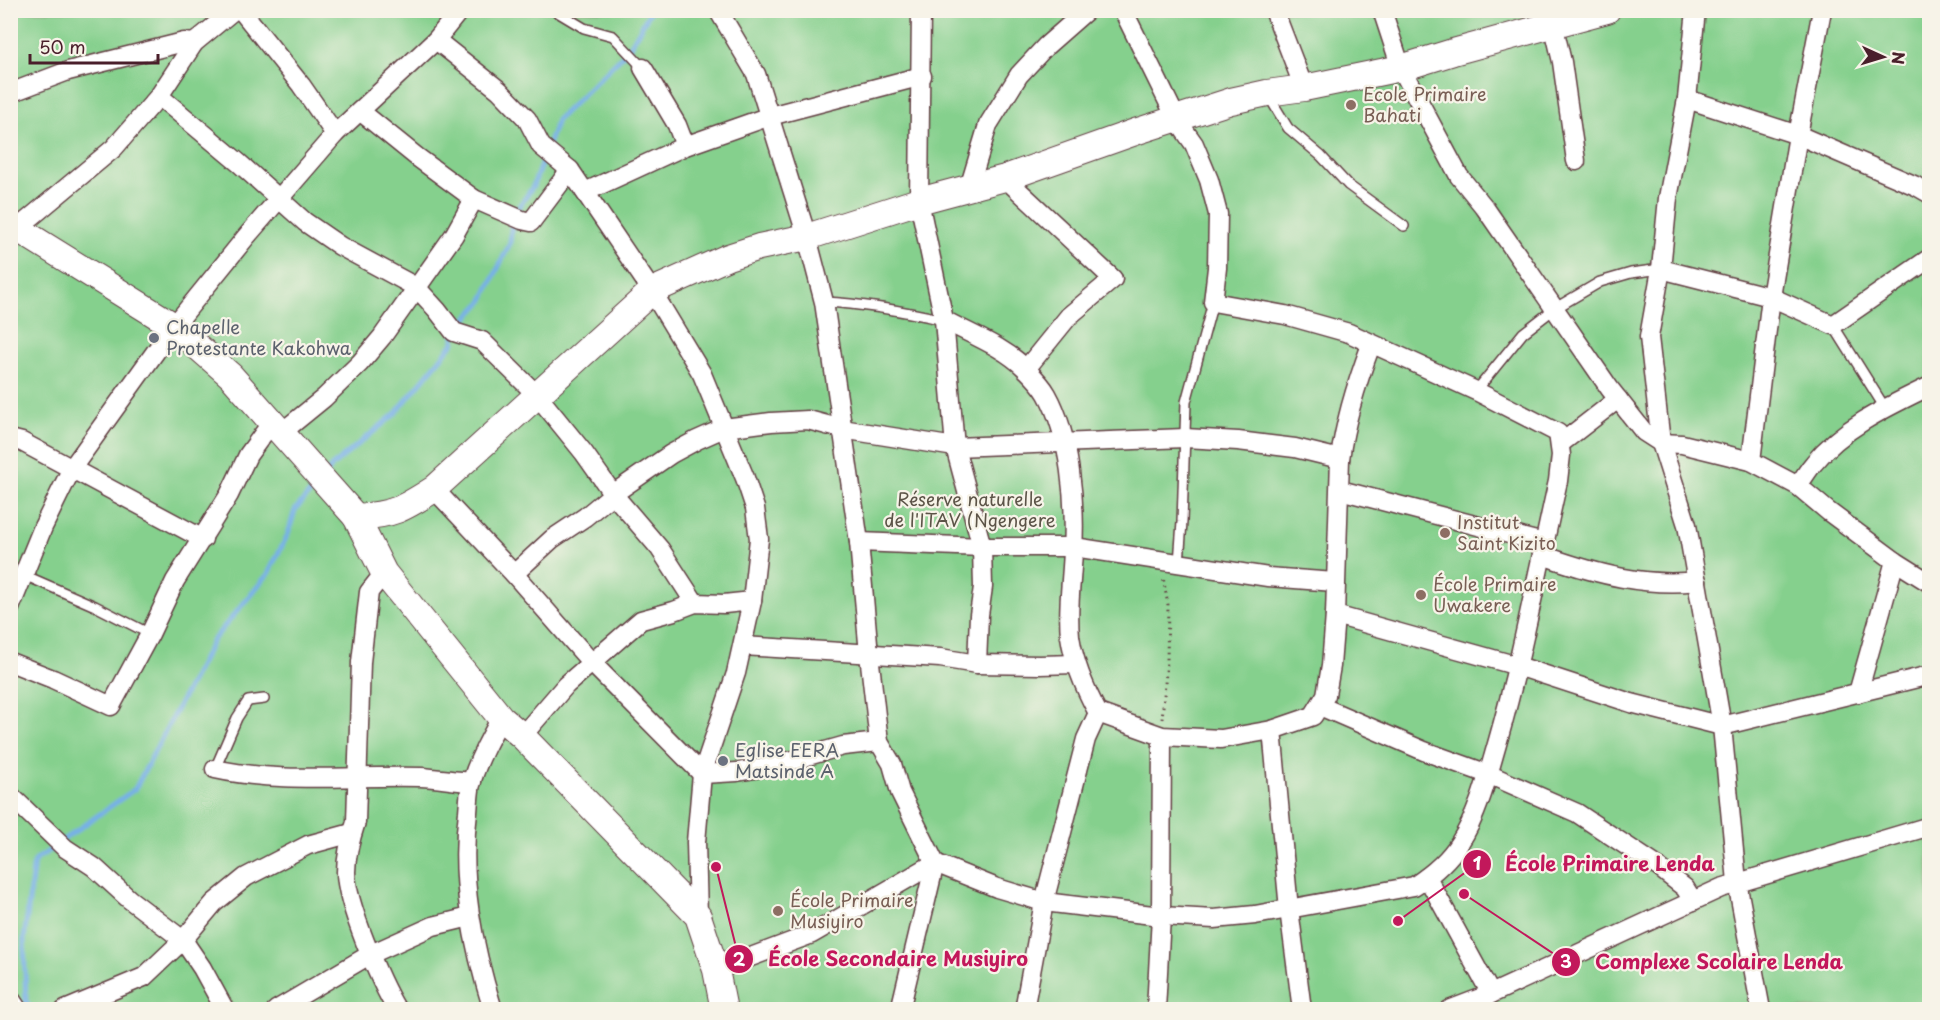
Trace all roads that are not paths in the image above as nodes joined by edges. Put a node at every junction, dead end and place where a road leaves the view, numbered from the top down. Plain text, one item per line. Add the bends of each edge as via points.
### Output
1 (234, 10) edge
2 (241, 10) edge
3 (460, 10) edge
4 (554, 10) edge
5 (921, 10) edge
6 (1123, 10) edge
7 (1274, 10) edge
8 (1382, 10) edge
9 (1607, 10) edge
10 (1696, 10) edge
11 (1822, 10) edge
12 (719, 11) edge
13 (1082, 12) edge
14 (1552, 17) edge
15 (436, 40) junction
16 (194, 43) junction
17 (644, 68) joint
18 (1401, 68) junction
19 (922, 76) junction
20 (1304, 87) junction
21 (10, 93) edge
22 (1267, 93) junction
23 (159, 96) junction
24 (1687, 99) junction
25 (360, 111) junction
26 (770, 116) junction
27 (1177, 120) junction
28 (335, 134) junction
29 (1798, 135) junction
30 (685, 146) junction
31 (1576, 161) dead end
32 (564, 164) junction
33 (1005, 178) junction
34 (969, 188) junction
35 (585, 192) junction
36 (1929, 194) edge
37 (279, 198) junction
38 (474, 199) junction
39 (919, 201) junction
40 (1404, 226) dead end
41 (13, 231) edge
42 (807, 237) junction
43 (1929, 258) edge
44 (1661, 269) junction
45 (416, 287) junction
46 (652, 291) junction
47 (1771, 297) junction
48 (824, 302) junction
49 (1213, 302) junction
50 (1554, 309) junction
51 (944, 320) junction
52 (1833, 325) junction
53 (174, 326) junction
54 (1371, 345) junction
55 (1026, 369) junction
56 (1929, 386) edge
57 (1476, 391) junction
58 (537, 395) junction
59 (1618, 399) junction
60 (1886, 408) junction
61 (277, 427) junction
62 (724, 428) junction
63 (843, 429) junction
64 (1185, 438) junction
65 (10, 439) edge
66 (1662, 443) junction
67 (1065, 444) junction
68 (1560, 444) junction
69 (955, 447) junction
70 (1340, 459) junction
71 (1751, 461) junction
72 (72, 468) junction
73 (1798, 486) junction
74 (434, 489) junction
75 (1340, 490) junction
76 (613, 494) junction
77 (356, 517) junction
78 (203, 539) junction
79 (859, 542) junction
80 (1544, 543) junction
81 (982, 547) junction
82 (1074, 547) junction
83 (1895, 561) junction
84 (1170, 562) junction
85 (384, 573) junction
86 (514, 574) junction
87 (24, 575) junction
88 (1927, 577) edge
89 (1697, 581) junction
90 (1335, 582) junction
91 (752, 601) junction
92 (695, 603) junction
93 (10, 608) edge
94 (1335, 615) junction
95 (150, 634) junction
96 (743, 645) junction
97 (869, 654) junction
98 (10, 662) edge
99 (591, 662) junction
100 (977, 664) junction
101 (1076, 664) junction
102 (1518, 666) junction
103 (1929, 675) edge
104 (1858, 693) junction
105 (264, 699) dead end
106 (1320, 706) junction
107 (1098, 713) junction
108 (501, 718) junction
109 (1722, 726) junction
110 (1272, 730) junction
111 (522, 736) junction
112 (1162, 736) junction
113 (879, 742) junction
114 (215, 769) joint
115 (702, 774) junction
116 (1488, 774) junction
117 (358, 779) junction
118 (472, 782) junction
119 (10, 795) edge
120 (1929, 826) edge
121 (352, 833) junction
122 (936, 862) junction
123 (1427, 878) junction
124 (1737, 882) junction
125 (1693, 901) junction
126 (1044, 902) junction
127 (1289, 909) junction
128 (698, 916) junction
129 (1161, 916) junction
130 (470, 917) junction
131 (183, 940) junction
132 (371, 954) junction
133 (716, 970) junction
134 (1491, 994) junction
135 (10, 998) edge
136 (18, 1010) edge
137 (65, 1010) edge
138 (225, 1010) edge
139 (276, 1010) edge
140 (397, 1010) edge
141 (493, 1010) edge
142 (724, 1010) edge
143 (900, 1010) edge
144 (1024, 1010) edge
145 (1156, 1010) edge
146 (1302, 1010) edge
147 (1449, 1010) edge
148 (1761, 1010) edge

1 - 16 street
2 - 28 street via 301,84
3 - 15 street
4 - 17 lane via 584,28 613,36
5 - 19 street
6 - 27 street
7 - 20 street
8 - 18 street
9 - 14 street
10 - 24 street
11 - 29 street
12 - 26 street via 756,74
13 - 34 street via 1019,75 988,124
14 - 18 street
14 - 31 street
15 - 25 street
15 - 32 street via 499,90 527,119 541,146
16 - 21 street via 184,42 79,68
16 - 23 street
17 - 30 street
18 - 20 street
18 - 50 street via 1459,176
19 - 26 street
19 - 39 street
20 - 22 street
22 - 27 street
22 - 40 lane via 1288,128 1348,184
23 - 37 street
23 - 41 street via 114,148
24 - 29 street
24 - 44 street via 1668,198
25 - 28 street
25 - 38 street
26 - 30 street
26 - 42 street
27 - 33 street
27 - 49 street via 1194,144 1218,214
28 - 37 street
29 - 36 street
29 - 47 street
30 - 35 street
32 - 35 street
32 - 38 street via 531,222
33 - 34 street
33 - 55 street via 1113,279 1069,316
34 - 39 street
35 - 46 street
37 - 45 street via 304,222 340,246
37 - 53 street
38 - 45 street via 454,235
39 - 42 street
39 - 51 street
41 - 53 street
42 - 46 street via 728,257
42 - 48 street
43 - 52 street
44 - 47 street
44 - 50 lane via 1600,282
44 - 66 street via 1649,337
45 - 58 street via 454,332 482,341
45 - 61 street via 360,363 324,398
46 - 58 street
46 - 62 street via 702,374
47 - 52 street
47 - 71 street
48 - 51 lane via 899,309
48 - 63 street
49 - 54 street via 1321,324
49 - 64 lane via 1186,402
50 - 57 lane via 1523,333
50 - 59 street
51 - 55 street via 1001,350
51 - 69 street
52 - 60 lane
53 - 61 street via 231,376
53 - 72 street
54 - 57 street
54 - 70 street via 1358,380
55 - 67 street via 1046,392
56 - 60 street
57 - 68 street via 1558,433
58 - 74 street
58 - 76 street
59 - 66 street via 1644,432
59 - 68 street
60 - 73 street via 1844,435 1813,464
61 - 77 street
61 - 78 street via 248,455
62 - 63 street via 808,420
62 - 76 street via 671,454
62 - 91 street via 755,508 759,539
63 - 69 street
63 - 79 street
64 - 67 street
64 - 70 street via 1294,448
64 - 84 lane via 1182,522
65 - 72 street
66 - 71 street
66 - 89 street via 1687,525
67 - 69 street
67 - 82 street
68 - 80 street via 1558,481
69 - 81 street
70 - 75 street
71 - 73 street
72 - 78 street
72 - 87 street
73 - 83 street
74 - 77 street via 410,506 384,516
74 - 86 street
75 - 80 street
75 - 90 street
76 - 86 street via 552,539
76 - 92 street via 660,549
77 - 85 street
78 - 95 street via 175,581
79 - 81 street
79 - 97 street
80 - 89 street via 1548,557 1589,571 1631,580
80 - 102 street
81 - 82 street
81 - 100 street
82 - 84 street
82 - 101 street via 1069,609
83 - 88 street
83 - 104 street
84 - 90 street via 1268,577
85 - 108 street
85 - 117 street via 369,592 360,673
86 - 99 street
87 - 93 street
87 - 95 lane
89 - 109 street
90 - 94 street
91 - 92 street
91 - 96 street
92 - 99 street via 641,620
94 - 102 street
94 - 106 street via 1331,666
95 - 98 street via 111,705
96 - 97 street
96 - 115 street
97 - 100 street
97 - 113 street
99 - 111 street via 566,684
99 - 115 street
100 - 101 street
101 - 107 street
102 - 109 street via 1631,703
102 - 116 street
103 - 104 street
104 - 109 street
105 - 114 lane via 248,701
106 - 110 street via 1313,716
106 - 116 street
107 - 112 street
107 - 126 street via 1086,739
108 - 111 street
108 - 118 street
109 - 124 street
110 - 112 street via 1221,739
110 - 127 street
111 - 128 street
112 - 129 street
113 - 115 street via 843,746 772,766
113 - 122 street
114 - 117 street via 261,777
115 - 128 street via 696,842
116 - 123 street via 1460,843
116 - 125 street via 1577,813 1657,866 1685,888
117 - 118 street via 422,777
117 - 121 street
118 - 130 street via 466,826
119 - 131 street via 65,848
120 - 124 street
121 - 131 street via 308,845 246,877 214,903
121 - 132 street via 346,872 351,900
122 - 126 street via 997,888
122 - 133 street via 812,934
122 - 143 street
123 - 127 street via 1414,886
123 - 134 street
124 - 125 street
124 - 148 street
125 - 134 street
126 - 129 street
126 - 144 street
127 - 129 street via 1214,919
127 - 146 street
128 - 133 street
129 - 145 street
130 - 132 street via 433,926
130 - 141 street
131 - 137 street via 144,977
131 - 138 street
132 - 139 street
132 - 140 street
133 - 142 street
134 - 147 street
135 - 136 street

